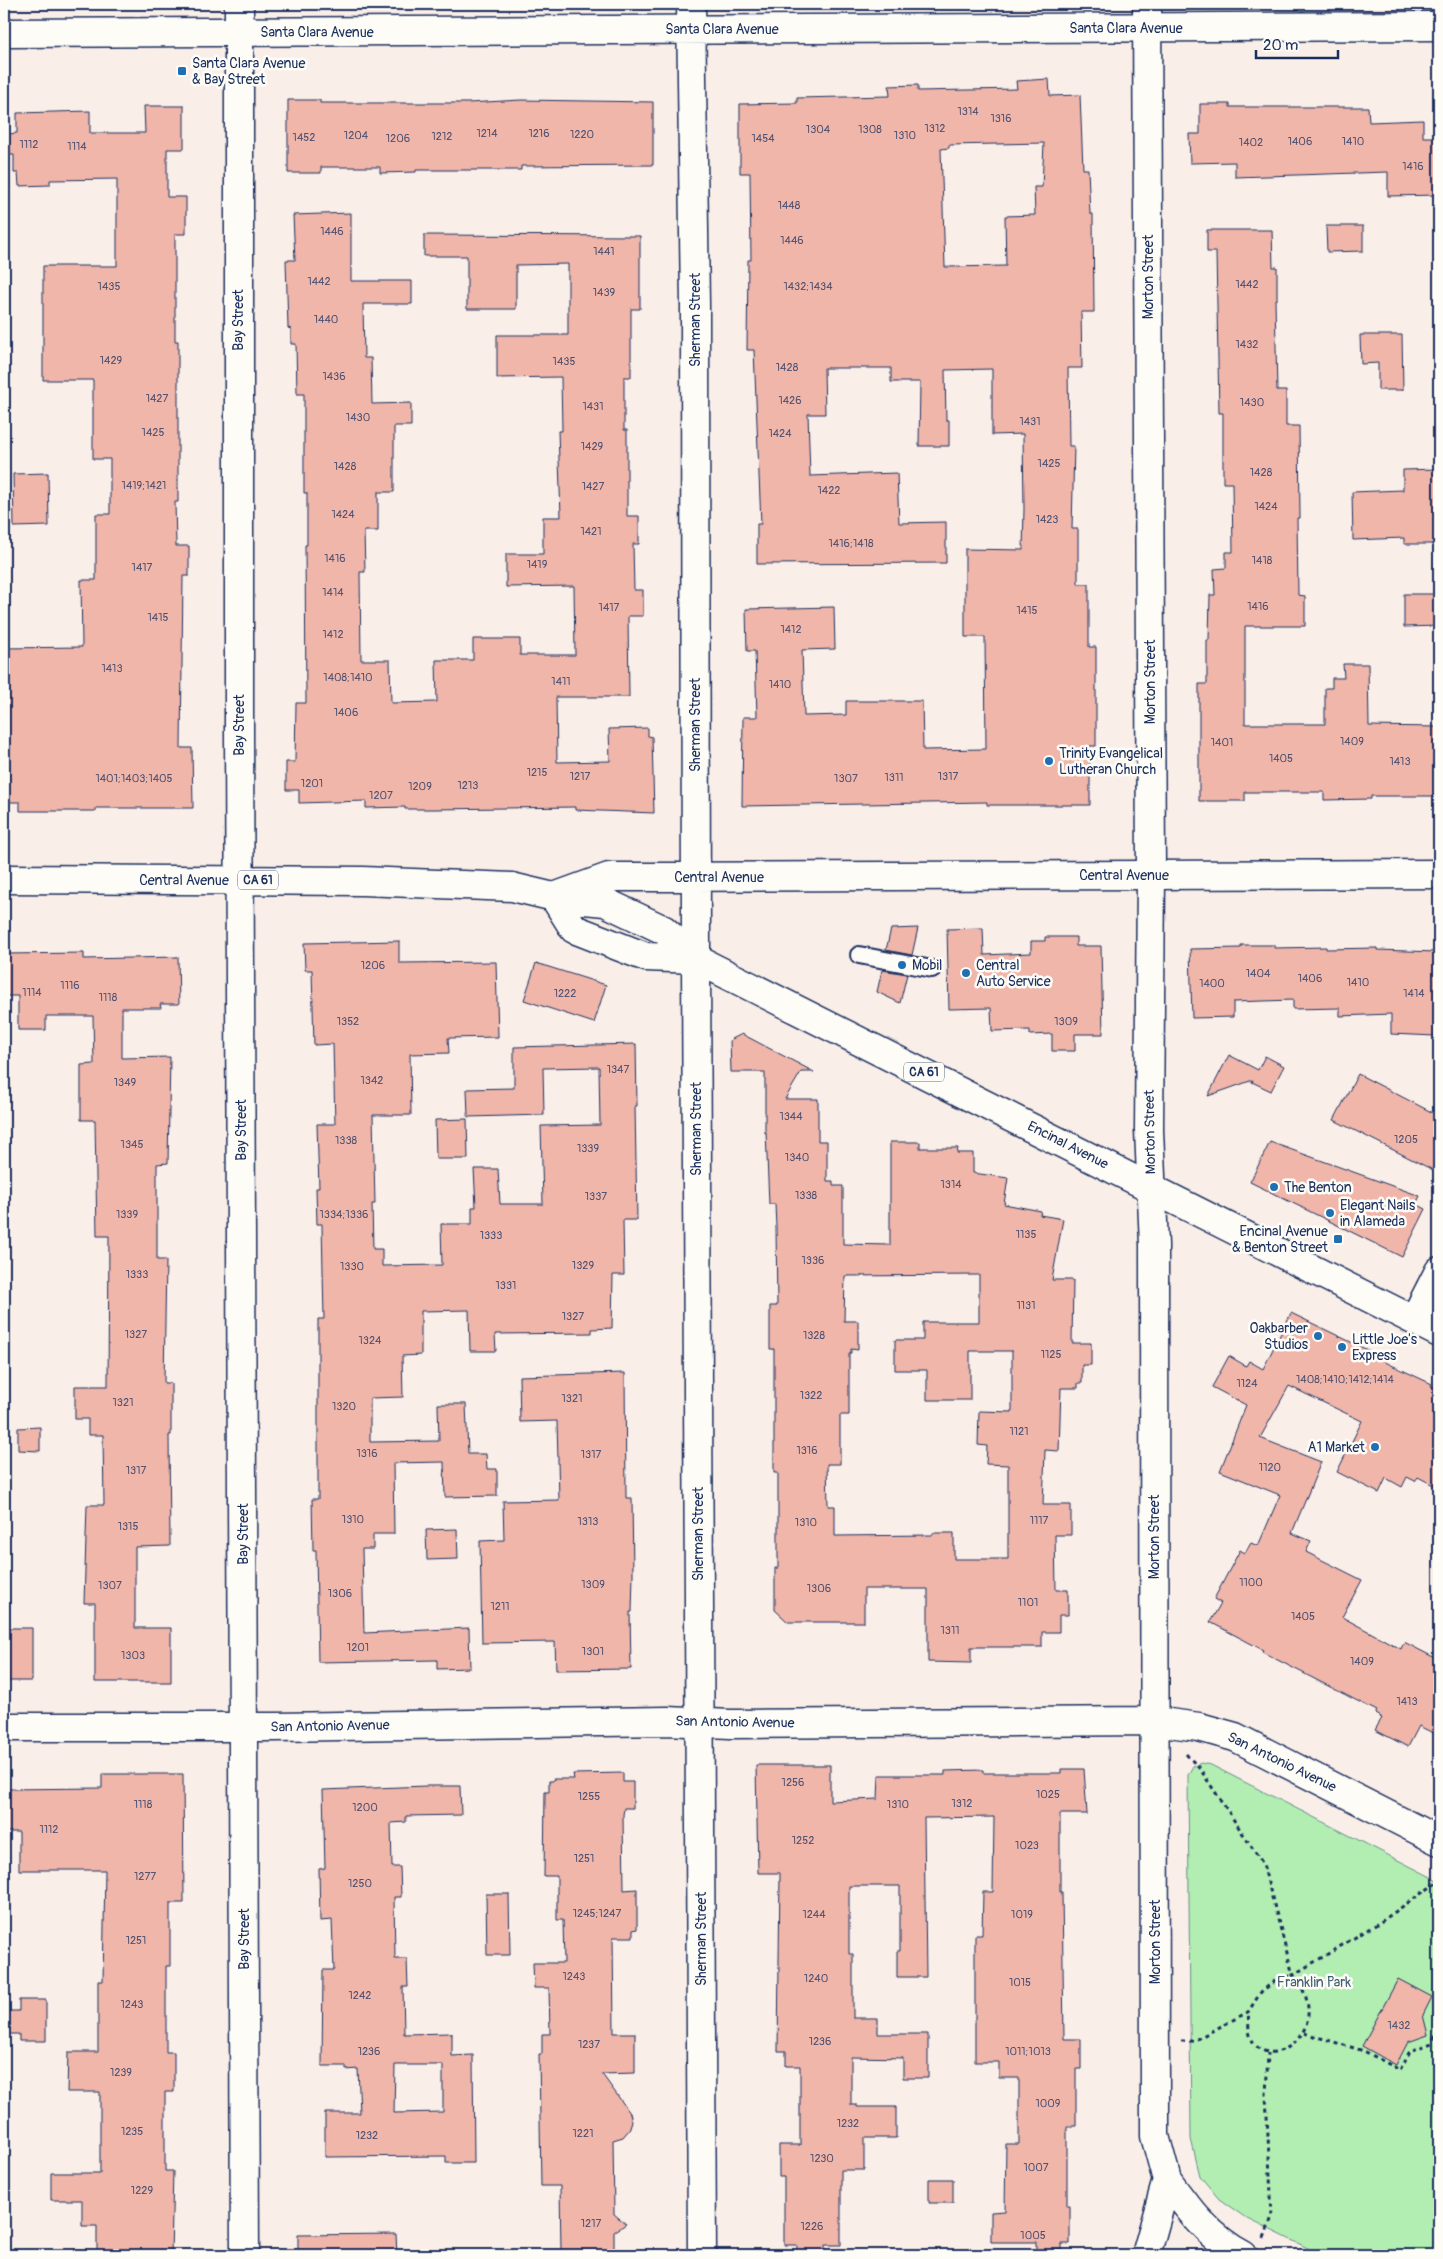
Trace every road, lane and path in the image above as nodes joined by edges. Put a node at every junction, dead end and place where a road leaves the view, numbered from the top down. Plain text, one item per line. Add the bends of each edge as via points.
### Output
1 (239, 4) edge
2 (1148, 16) edge
3 (691, 17) edge
4 (1439, 26) edge
5 (239, 32) junction
6 (4, 34) edge
7 (1439, 874) edge
8 (1151, 875) junction
9 (695, 877) junction
10 (4, 879) edge
11 (240, 880) junction
12 (554, 897) junction
13 (859, 955) dead end
14 (696, 959) junction
15 (932, 970) dead end
16 (1152, 1187) junction
17 (1439, 1271) edge
18 (1414, 1320) junction
19 (1439, 1333) edge
20 (1154, 1721) junction
21 (699, 1722) junction
22 (4, 1727) edge
23 (244, 1727) junction
24 (1439, 1841) edge
25 (1439, 1881) edge
26 (1293, 1975) junction
27 (1248, 2012) junction
28 (1439, 2025) edge
29 (1304, 2033) junction
30 (1155, 2042) junction
31 (1268, 2052) junction
32 (1167, 2180) junction
33 (1253, 2248) edge
34 (245, 2255) edge
35 (702, 2255) edge
36 (1146, 2255) edge

1 - 5 street, Bay Street
2 - 3 street, Santa Clara Avenue
2 - 4 street, Santa Clara Avenue
2 - 8 street, Morton Street
3 - 5 street, Santa Clara Avenue
3 - 9 street, Sherman Street via 695,306
5 - 6 street, Santa Clara Avenue
5 - 11 street, Bay Street
7 - 8 street, Central Avenue
8 - 9 street, Central Avenue
8 - 16 street, Morton Street
9 - 12 street, Central Avenue via 609,877
9 - 14 street, Sherman Street
10 - 11 street, Central Avenue / CA 61
11 - 12 street, Central Avenue / CA 61 via 363,880 483,885 512,887
11 - 23 street, Bay Street
12 - 14 street, Encinal Avenue / CA 61 via 605,902 664,930
12 - 14 street, Encinal Avenue / CA 61 via 574,928 646,957
13 - 15 lane
14 - 16 street, Encinal Avenue / CA 61
14 - 21 street, Sherman Street
16 - 18 street, Encinal Avenue / CA 61
16 - 20 street, Morton Street
17 - 18 street
18 - 19 street, Encinal Avenue / CA 61
20 - 21 street, San Antonio Avenue
20 - 24 street, San Antonio Avenue via 1199,1727 1235,1737
20 - 26 path via 1200,1769 1263,1864
20 - 30 street, Morton Street
21 - 23 street, San Antonio Avenue
21 - 35 street, Sherman Street
22 - 23 street, San Antonio Avenue
23 - 34 street, Bay Street
25 - 26 path via 1382,1921
26 - 27 path via 1276,1980 1261,1992
26 - 29 path via 1303,1987 1307,2001 1308,2018
27 - 30 path via 1193,2041
27 - 31 path via 1250,2035 1258,2046
28 - 29 path via 1432,2043 1410,2051 1400,2070 1364,2052
29 - 31 path via 1295,2044
30 - 32 street, Morton Street via 1155,2136
31 - 33 path via 1266,2094 1272,2217
32 - 33 street via 1193,2216 1233,2250
32 - 36 street

